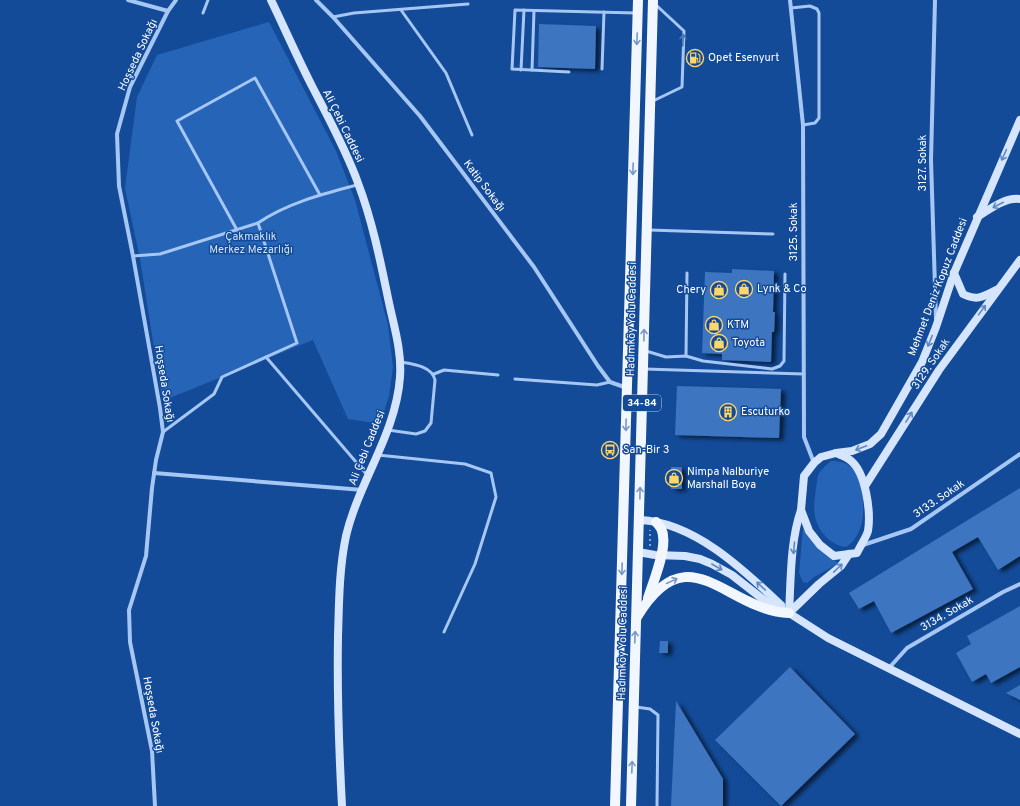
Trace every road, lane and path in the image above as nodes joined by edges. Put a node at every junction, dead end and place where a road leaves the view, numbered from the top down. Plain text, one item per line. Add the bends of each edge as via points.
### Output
1 (128, 0) edge
2 (176, 0) edge
3 (208, 0) edge
4 (271, 0) edge
5 (316, 0) edge
6 (638, 0) edge
7 (790, 0) edge
8 (935, 0) edge
9 (653, 1) edge
10 (468, 4) dead end
11 (791, 8) junction
12 (401, 10) junction
13 (524, 10) junction
14 (168, 11) junction
15 (534, 11) junction
16 (604, 12) junction
17 (203, 13) dead end
18 (638, 13) junction
19 (333, 17) junction
20 (521, 70) junction
21 (532, 70) junction
22 (602, 70) dead end
23 (569, 72) dead end
24 (651, 102) junction
25 (1020, 120) edge
26 (803, 125) junction
27 (472, 135) dead end
28 (359, 184) junction
29 (320, 195) junction
30 (1020, 199) edge
31 (977, 217) junction
32 (258, 223) junction
33 (237, 230) junction
34 (647, 230) junction
35 (773, 234) dead end
36 (133, 256) junction
37 (1020, 260) edge
38 (687, 273) dead end
39 (954, 273) junction
40 (785, 274) dead end
41 (998, 289) junction
42 (936, 327) junction
43 (644, 351) junction
44 (686, 356) junction
45 (266, 357) junction
46 (400, 362) junction
47 (643, 369) junction
48 (434, 374) junction
49 (804, 374) junction
50 (498, 375) dead end
51 (515, 379) dead end
52 (610, 382) junction
53 (627, 388) junction
54 (388, 430) junction
55 (163, 432) junction
56 (836, 453) junction
57 (1020, 454) edge
58 (378, 455) junction
59 (814, 463) junction
60 (154, 473) junction
61 (369, 476) junction
62 (866, 486) junction
63 (363, 490) junction
64 (801, 510) junction
65 (640, 520) junction
66 (624, 523) junction
67 (653, 523) junction
68 (623, 536) junction
69 (860, 546) junction
70 (650, 548) dead end
71 (638, 552) junction
72 (849, 554) junction
73 (661, 555) junction
74 (1020, 584) edge
75 (646, 602) junction
76 (789, 613) junction
77 (636, 619) junction
78 (444, 632) dead end
79 (889, 668) junction
80 (634, 707) junction
81 (1020, 734) edge
82 (155, 806) edge
83 (342, 806) edge
84 (615, 806) edge
85 (630, 806) edge
86 (656, 806) edge

1 - 14 street
2 - 14 street, Hoşseda Sokağı
3 - 17 lane
4 - 28 street, Ali Çebi Caddesi
5 - 19 street, Katip Sokağı
6 - 18 main road, Hadımköy Yolu Caddesi / 34-84
7 - 11 street, 3125. Sokak
8 - 42 street, 3127. Sokak via 931,160
9 - 24 main road, Hadımköy Yolu Caddesi / 34-84
24 -> 9 lane via 682,87 684,31
10 - 12 lane
11 - 26 street, 3125. Sokak
11 - 26 lane via 810,6 817,8 819,13 819,118 815,123
12 - 19 lane
12 - 27 lane via 446,73
13 - 15 lane
13 - 20 lane
13 - 20 lane via 515,10 512,69
14 - 36 street, Hoşseda Sokağı via 130,87 117,134 119,186
15 - 16 lane
15 - 21 lane
16 - 18 lane
16 - 22 lane
18 -> 53 main road, Hadımköy Yolu Caddesi / 34-84
19 - 52 street, Katip Sokağı via 420,116 534,267
20 - 21 lane
21 - 23 lane
24 - 34 main road, Hadımköy Yolu Caddesi / 34-84
25 -> 31 street, Mehmet Deniz Kopuz Caddesi
26 - 49 street, 3125. Sokak
28 - 29 lane
28 - 46 street, Ali Çebi Caddesi via 377,245
29 - 32 lane via 272,214
29 - 33 lane via 255,78 177,121
30 -> 31 street via 1010,199 998,204
31 - 39 street, Mehmet Deniz Kopuz Caddesi
32 - 33 lane
32 - 45 lane via 297,343
33 - 36 lane via 160,254
34 - 35 lane
43 -> 34 main road, Hadımköy Yolu Caddesi / 34-84
36 - 55 street, Hoşseda Sokağı
37 - 41 street, 3129. Sokak
38 - 44 lane
39 - 41 street via 963,294 970,298 981,298
39 - 42 street, Mehmet Deniz Kopuz Caddesi
40 - 44 lane via 784,361 780,366 772,369 703,361
62 -> 41 street, 3129. Sokak via 939,370
42 -> 56 street, Mehmet Deniz Kopuz Caddesi via 922,362 881,434 870,444 852,451
43 - 44 lane via 666,357
43 - 47 main road, Hadımköy Yolu Caddesi / 34-84
45 - 55 lane via 222,376 214,394
45 - 61 lane
46 - 48 lane via 416,365
46 - 54 street, Ali Çebi Caddesi via 395,409
47 - 49 lane
65 -> 47 main road, Hadımköy Yolu Caddesi / 34-84
48 - 50 lane via 444,370
48 - 54 lane via 431,423 425,431 416,434
49 - 59 street, 3125. Sokak via 804,437
51 - 52 lane via 597,385
52 - 53 street
53 -> 66 main road, Hadımköy Yolu Caddesi / 34-84
54 - 58 street, Ali Çebi Caddesi
55 - 60 street, Hoşseda Sokağı
56 - 59 street via 822,457
56 - 62 street via 850,460
57 - 69 street, 3133. Sokak via 911,529
58 - 61 street, Ali Çebi Caddesi
58 - 78 lane via 465,464 491,474 496,497 475,564
59 - 64 street via 804,476
60 - 63 street
60 - 82 street, Hoşseda Sokağı via 146,556 129,610 130,642 152,752
61 - 63 street, Ali Çebi Caddesi
62 - 69 street via 868,532
63 - 83 street, Ali Çebi Caddesi via 346,536 338,607 337,694
64 - 72 street via 809,531 820,545 834,556
64 -> 76 street via 796,526
65 - 66 main road
65 - 67 street via 650,520
65 - 71 main road, Hadımköy Yolu Caddesi / 34-84
66 - 68 main road, Hadımköy Yolu Caddesi / 34-84
67 - 70 path
67 - 73 main road via 662,530 664,536
76 -> 67 street via 719,552 689,534
68 - 71 main road
68 -> 84 main road, Hadımköy Yolu Caddesi / 34-84
69 - 72 street via 857,553
71 - 73 street
71 - 77 main road, Hadımköy Yolu Caddesi / 34-84
76 -> 72 street via 841,566
73 - 75 main road
73 -> 76 street via 685,556 712,564 732,575 764,600
74 - 79 street, 3134. Sokak via 908,648
75 -> 76 main road via 672,579 692,577 711,583 766,609
75 - 77 main road
76 - 79 street via 828,638
80 -> 77 main road, Hadımköy Yolu Caddesi / 34-84
79 - 81 street
85 -> 80 main road, Hadımköy Yolu Caddesi / 34-84
80 - 86 lane via 650,709 658,715

